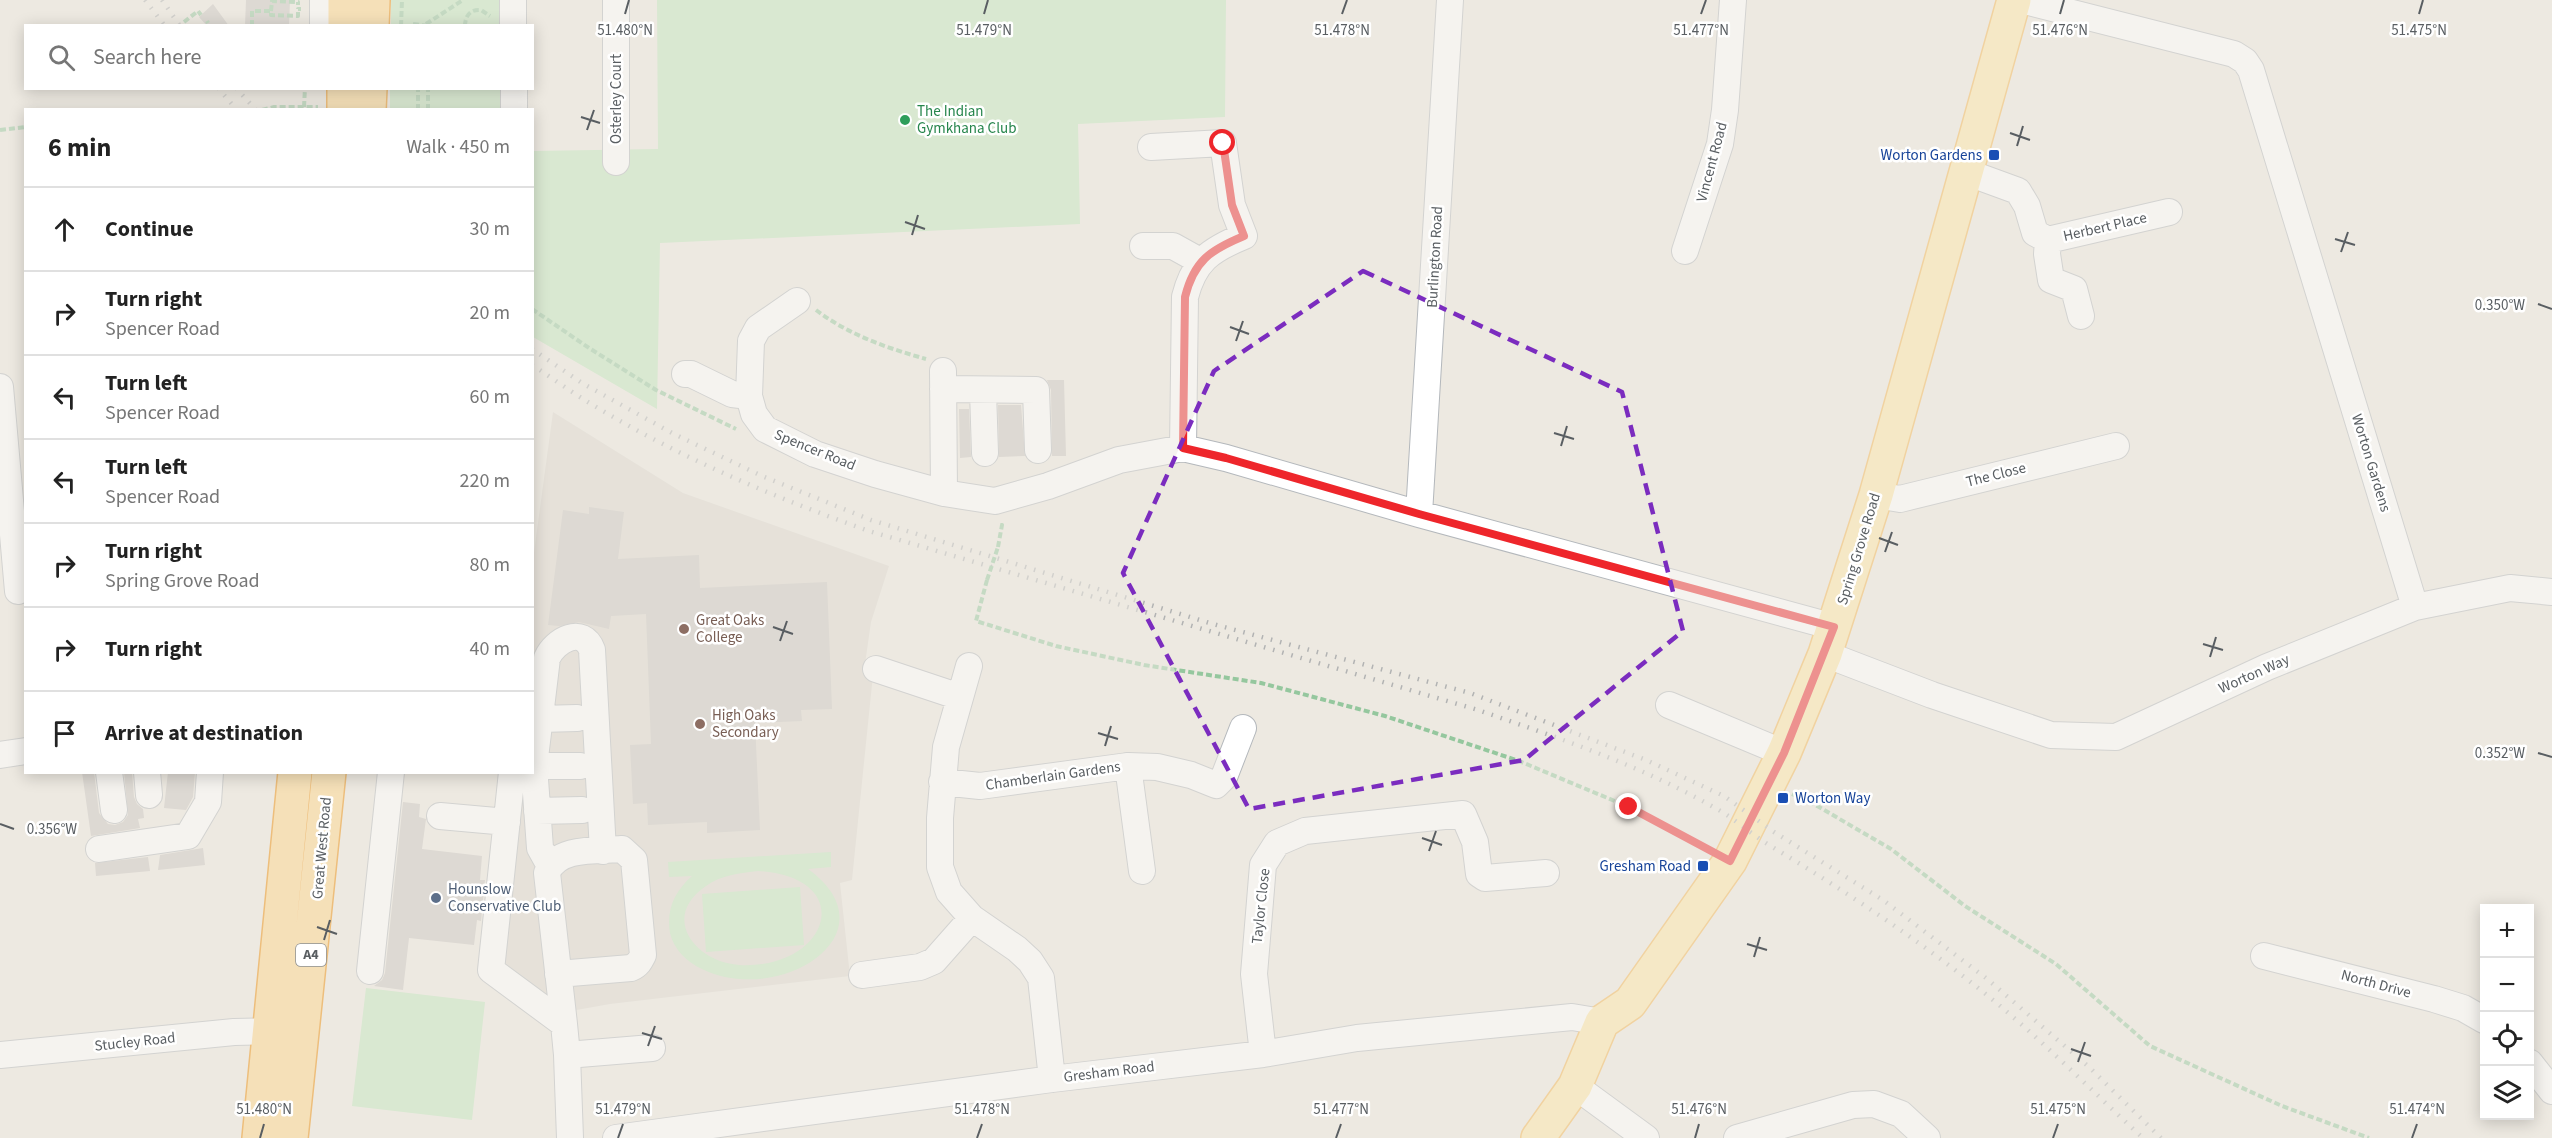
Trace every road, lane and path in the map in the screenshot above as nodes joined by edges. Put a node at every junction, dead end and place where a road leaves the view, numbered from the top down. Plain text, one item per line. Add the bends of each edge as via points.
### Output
1 (323, 0) edge
2 (345, 0) edge
3 (374, 0) edge
4 (402, 0) edge
5 (463, 0) edge
6 (513, 0) edge
7 (616, 0) edge
8 (1450, 0) edge
9 (1733, 0) edge
10 (2014, 0) edge
11 (2020, 0) edge
12 (298, 9) dead end
13 (271, 11) junction
14 (489, 14) dead end
15 (201, 15) dead end
16 (289, 16) dead end
17 (184, 22) dead end
18 (252, 24) edge
19 (323, 24) edge
20 (345, 24) edge
21 (372, 24) edge
22 (400, 24) edge
23 (429, 24) edge
24 (465, 24) edge
25 (513, 24) edge
26 (305, 90) edge
27 (370, 90) edge
28 (418, 90) edge
29 (428, 90) edge
30 (514, 90) edge
31 (338, 101) edge
32 (304, 107) junction
33 (270, 108) edge
34 (369, 108) edge
35 (418, 108) edge
36 (428, 108) edge
37 (514, 108) edge
38 (24, 127) edge
39 (0, 130) edge
40 (1151, 147) dead end
41 (616, 162) dead end
42 (1966, 172) junction
43 (2169, 212) dead end
44 (2048, 240) junction
45 (1143, 246) dead end
46 (1685, 251) dead end
47 (1200, 261) junction
48 (797, 301) joint
49 (2081, 316) dead end
50 (685, 374) dead end
51 (943, 380) junction
52 (0, 387) edge
53 (983, 390) junction
54 (749, 396) junction
55 (2116, 446) dead end
56 (1183, 448) junction
57 (1038, 450) dead end
58 (985, 453) dead end
59 (944, 493) junction
60 (1876, 495) junction
61 (1419, 514) junction
62 (1001, 535) dead end
63 (14, 592) edge
64 (2552, 592) edge
65 (2415, 607) junction
66 (1830, 640) junction
67 (969, 666) dead end
68 (876, 669) dead end
69 (960, 697) junction
70 (1670, 705) dead end
71 (577, 718) dead end
72 (540, 719) junction
73 (1243, 728) dead end
74 (534, 731) edge
75 (24, 751) edge
76 (1784, 753) junction
77 (0, 755) edge
78 (580, 766) dead end
79 (1128, 766) junction
80 (534, 770) edge
81 (109, 774) edge
82 (210, 774) edge
83 (295, 774) edge
84 (329, 774) edge
85 (391, 774) edge
86 (515, 774) edge
87 (517, 774) edge
88 (942, 782) junction
89 (1770, 783) junction
90 (114, 810) dead end
91 (582, 810) dead end
92 (537, 811) junction
93 (440, 816) dead end
94 (507, 822) junction
95 (99, 849) dead end
96 (603, 851) junction
97 (1730, 861) junction
98 (549, 866) junction
99 (1142, 871) dead end
100 (1545, 873) dead end
101 (972, 918) junction
102 (2264, 956) dead end
103 (369, 971) dead end
104 (558, 974) junction
105 (862, 975) dead end
106 (2480, 1018) edge
107 (1602, 1022) junction
108 (564, 1024) junction
109 (271, 1031) junction
110 (652, 1048) dead end
111 (1263, 1054) junction
112 (0, 1055) edge
113 (567, 1055) junction
114 (2531, 1066) edge
115 (1052, 1079) junction
116 (1575, 1086) junction
117 (2552, 1091) edge
118 (259, 1138) edge
119 (291, 1138) edge
120 (570, 1138) edge
121 (616, 1138) edge
122 (1538, 1138) edge
123 (1646, 1138) edge
124 (1737, 1138) edge
125 (1927, 1138) edge
126 (2369, 1138) edge

1 - 19 street
2 - 20 highway
3 - 21 highway
4 - 22 path
5 - 23 path
6 - 25 street
7 - 41 street, Osterley Court
8 - 61 street, Burlington Road
9 - 46 street, Vincent Road via 1720,144
10 - 42 main road, Spring Grove Road
11 - 65 street, Worton Gardens via 2234,54 2251,70
12 - 13 path via 298,2 272,1
13 - 16 path via 271,15
13 - 18 path via 252,11
14 - 24 path via 473,11
15 - 17 path via 198,11
26 - 32 path
27 - 34 highway
28 - 35 path
29 - 36 path
30 - 37 street
31 - 32 path
32 - 33 path
38 - 39 path
40 - 47 street via 1223,143 1232,205 1244,236 1222,245
42 - 44 street, Herbert Place via 2018,191 2035,232
42 - 60 main road, Spring Grove Road
43 - 44 street, Herbert Place
44 - 49 street via 2051,280 2074,289
45 - 47 street via 1173,246
47 - 56 street via 1185,297
48 - 51 path via 811,306 838,326 896,351 930,360
48 - 54 street, Spencer Road via 758,328 751,341
50 - 54 street via 732,394
51 - 53 street
51 - 59 street
52 - 63 street
53 - 57 street via 1036,390
53 - 58 street
54 - 59 street, Spencer Road via 754,414 765,429 815,454
55 - 60 street, The Close via 1900,499
56 - 59 street, Spencer Road via 1119,460 995,501
56 - 61 street, Spencer Road
60 - 66 main road, Spring Grove Road
61 - 66 street, Spencer Road
62 - 97 path, bridge via 976,621 1056,646 1261,683 1385,716 1519,761 1629,807
64 - 65 street, Worton Way via 2510,588
65 - 66 street, Worton Way via 2267,667 2116,737 2051,735 1932,695
66 - 76 main road, Spring Grove Road
67 - 69 street
68 - 69 street
69 - 88 street via 946,747
70 - 76 street
71 - 72 street
72 - 74 street
72 - 96 street via 547,658 552,648 567,638 583,639 592,650
73 - 79 street, Chamberlain Gardens via 1224,777 1216,785 1157,767
75 - 77 street
76 - 89 main road, Spring Grove Road
78 - 80 street
79 - 88 street, Chamberlain Gardens via 980,786
79 - 99 street
81 - 90 street
82 - 95 street via 208,802 188,836
83 - 109 highway, A4
84 - 119 highway, Great West Road / A4
85 - 103 street
86 - 94 street
87 - 92 street
88 - 101 street via 940,867 949,892
89 - 97 main road, Spring Grove Road
89 - 126 path via 1891,849 1965,906 2056,964 2150,1046 2282,1106
91 - 92 street
92 - 98 street via 540,848
93 - 94 street
94 - 108 street via 490,970
96 - 98 street via 566,855
96 - 104 street via 622,849 634,860 643,955 638,965 631,968
97 - 107 main road, Spring Grove Road via 1630,1003
98 - 104 street
100 - 111 street, Taylor Close via 1485,878 1479,874 1475,842 1463,814 1305,831 1276,843 1263,865 1254,974
101 - 105 street via 934,961 920,967
101 - 115 street via 1017,948 1041,978
102 - 106 street, North Drive via 2434,999
104 - 108 street
107 - 111 street, Gresham Road via 1572,1017 1357,1038
107 - 116 main road
108 - 113 street
109 - 112 street, Stucley Road
109 - 118 highway, A4
110 - 113 street
111 - 115 street, Gresham Road
113 - 120 street
114 - 117 street
115 - 121 street, Gresham Road
116 - 122 main road
116 - 123 street
124 - 125 street via 1853,1105 1874,1104 1901,1114

